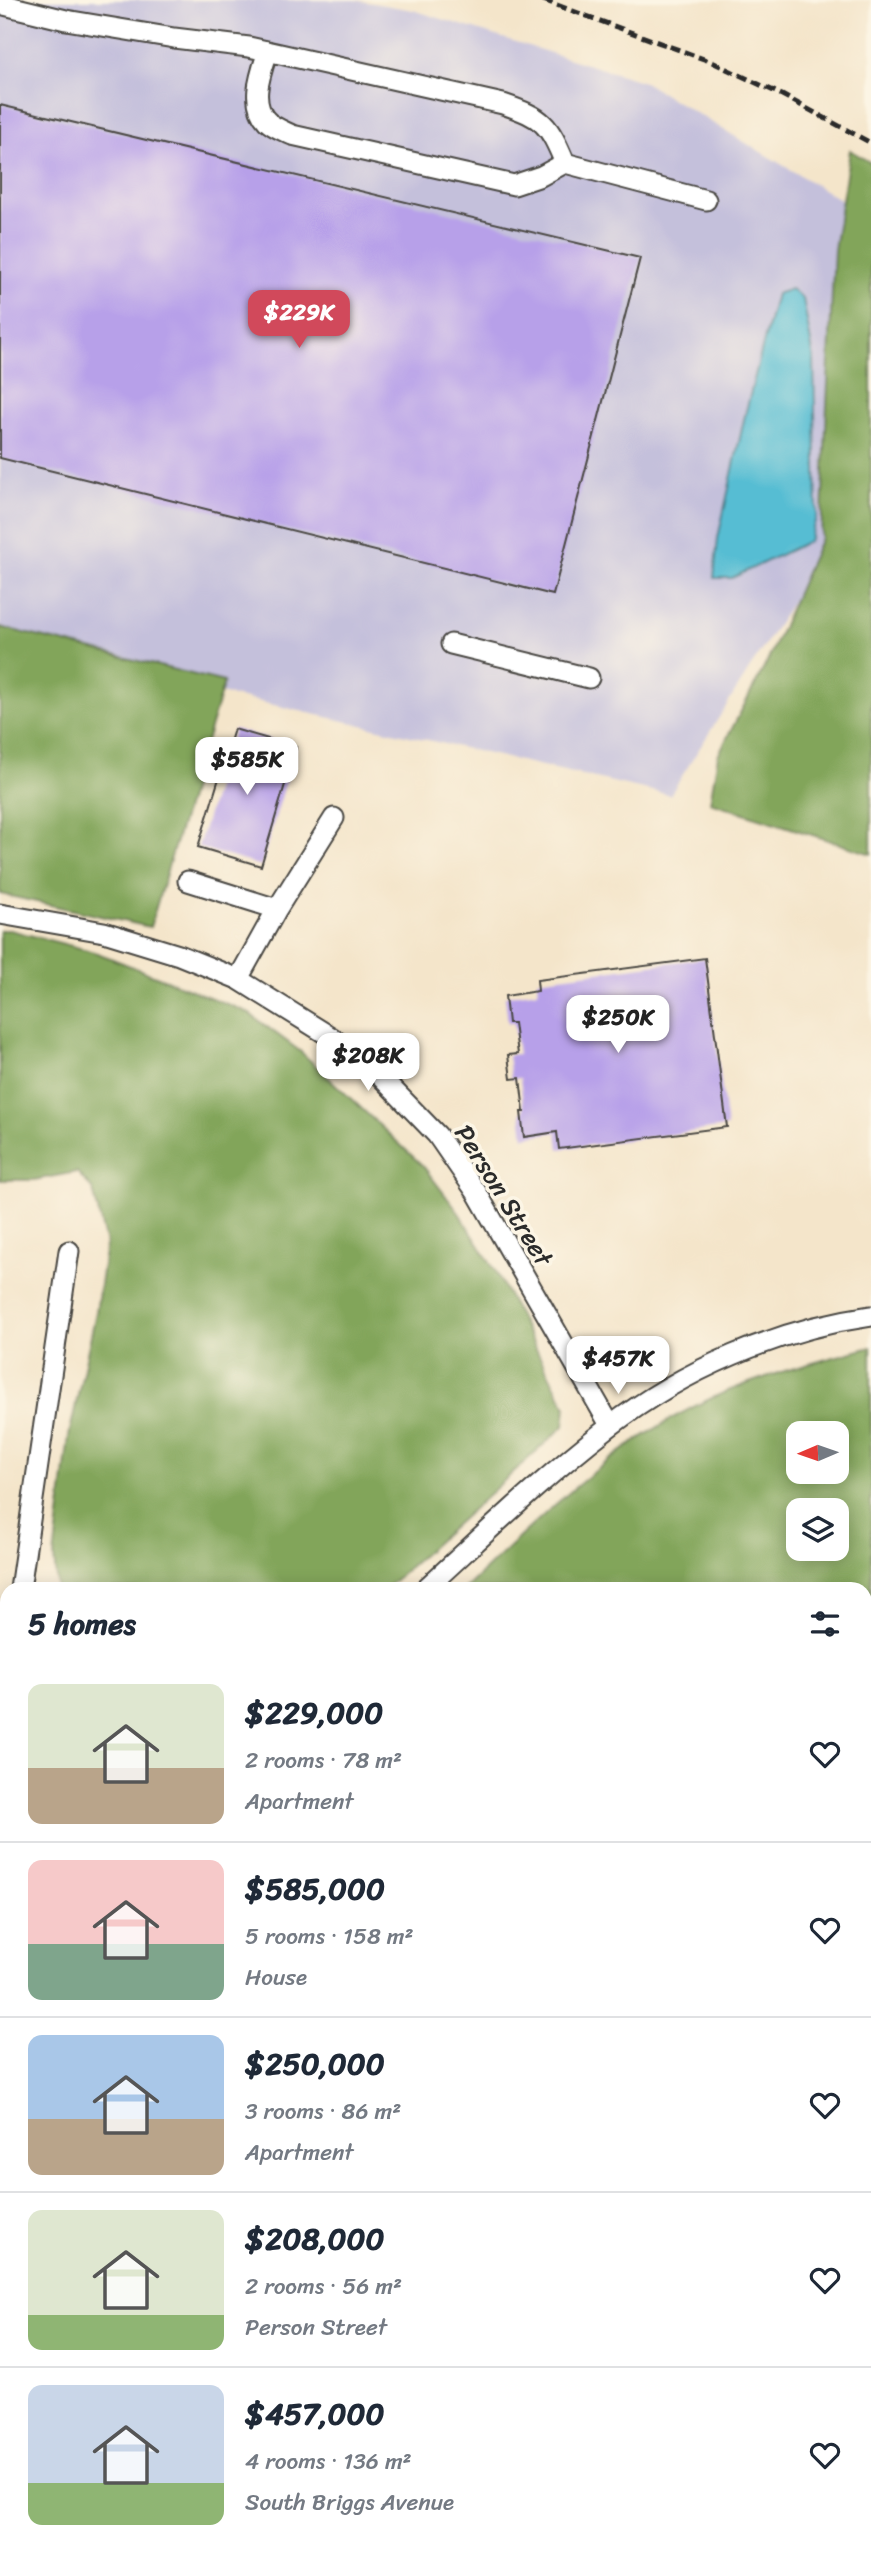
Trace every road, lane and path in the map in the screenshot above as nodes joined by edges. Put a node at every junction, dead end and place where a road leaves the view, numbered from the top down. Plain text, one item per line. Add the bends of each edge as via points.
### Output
1 (0, 4) edge
2 (268, 51) junction
3 (565, 163) junction
4 (706, 200) dead end
5 (451, 644) dead end
6 (589, 678) dead end
7 (334, 818) dead end
8 (188, 881) dead end
9 (277, 909) junction
10 (0, 914) edge
11 (238, 979) junction
12 (69, 1251) dead end
13 (871, 1316) edge
14 (610, 1425) junction
15 (21, 1582) edge
16 (433, 1582) edge

1 - 2 street via 66,20
2 - 3 street via 531,114 551,132
2 - 3 street via 259,81 258,107 268,122 292,135 514,185
3 - 4 street
5 - 6 street
7 - 9 street
8 - 9 street
9 - 11 street
10 - 11 street, Person Street via 103,932
11 - 14 street, Person Street via 331,1037 380,1076 437,1135 477,1193
12 - 15 street
13 - 14 street via 748,1349 659,1393
14 - 16 street

